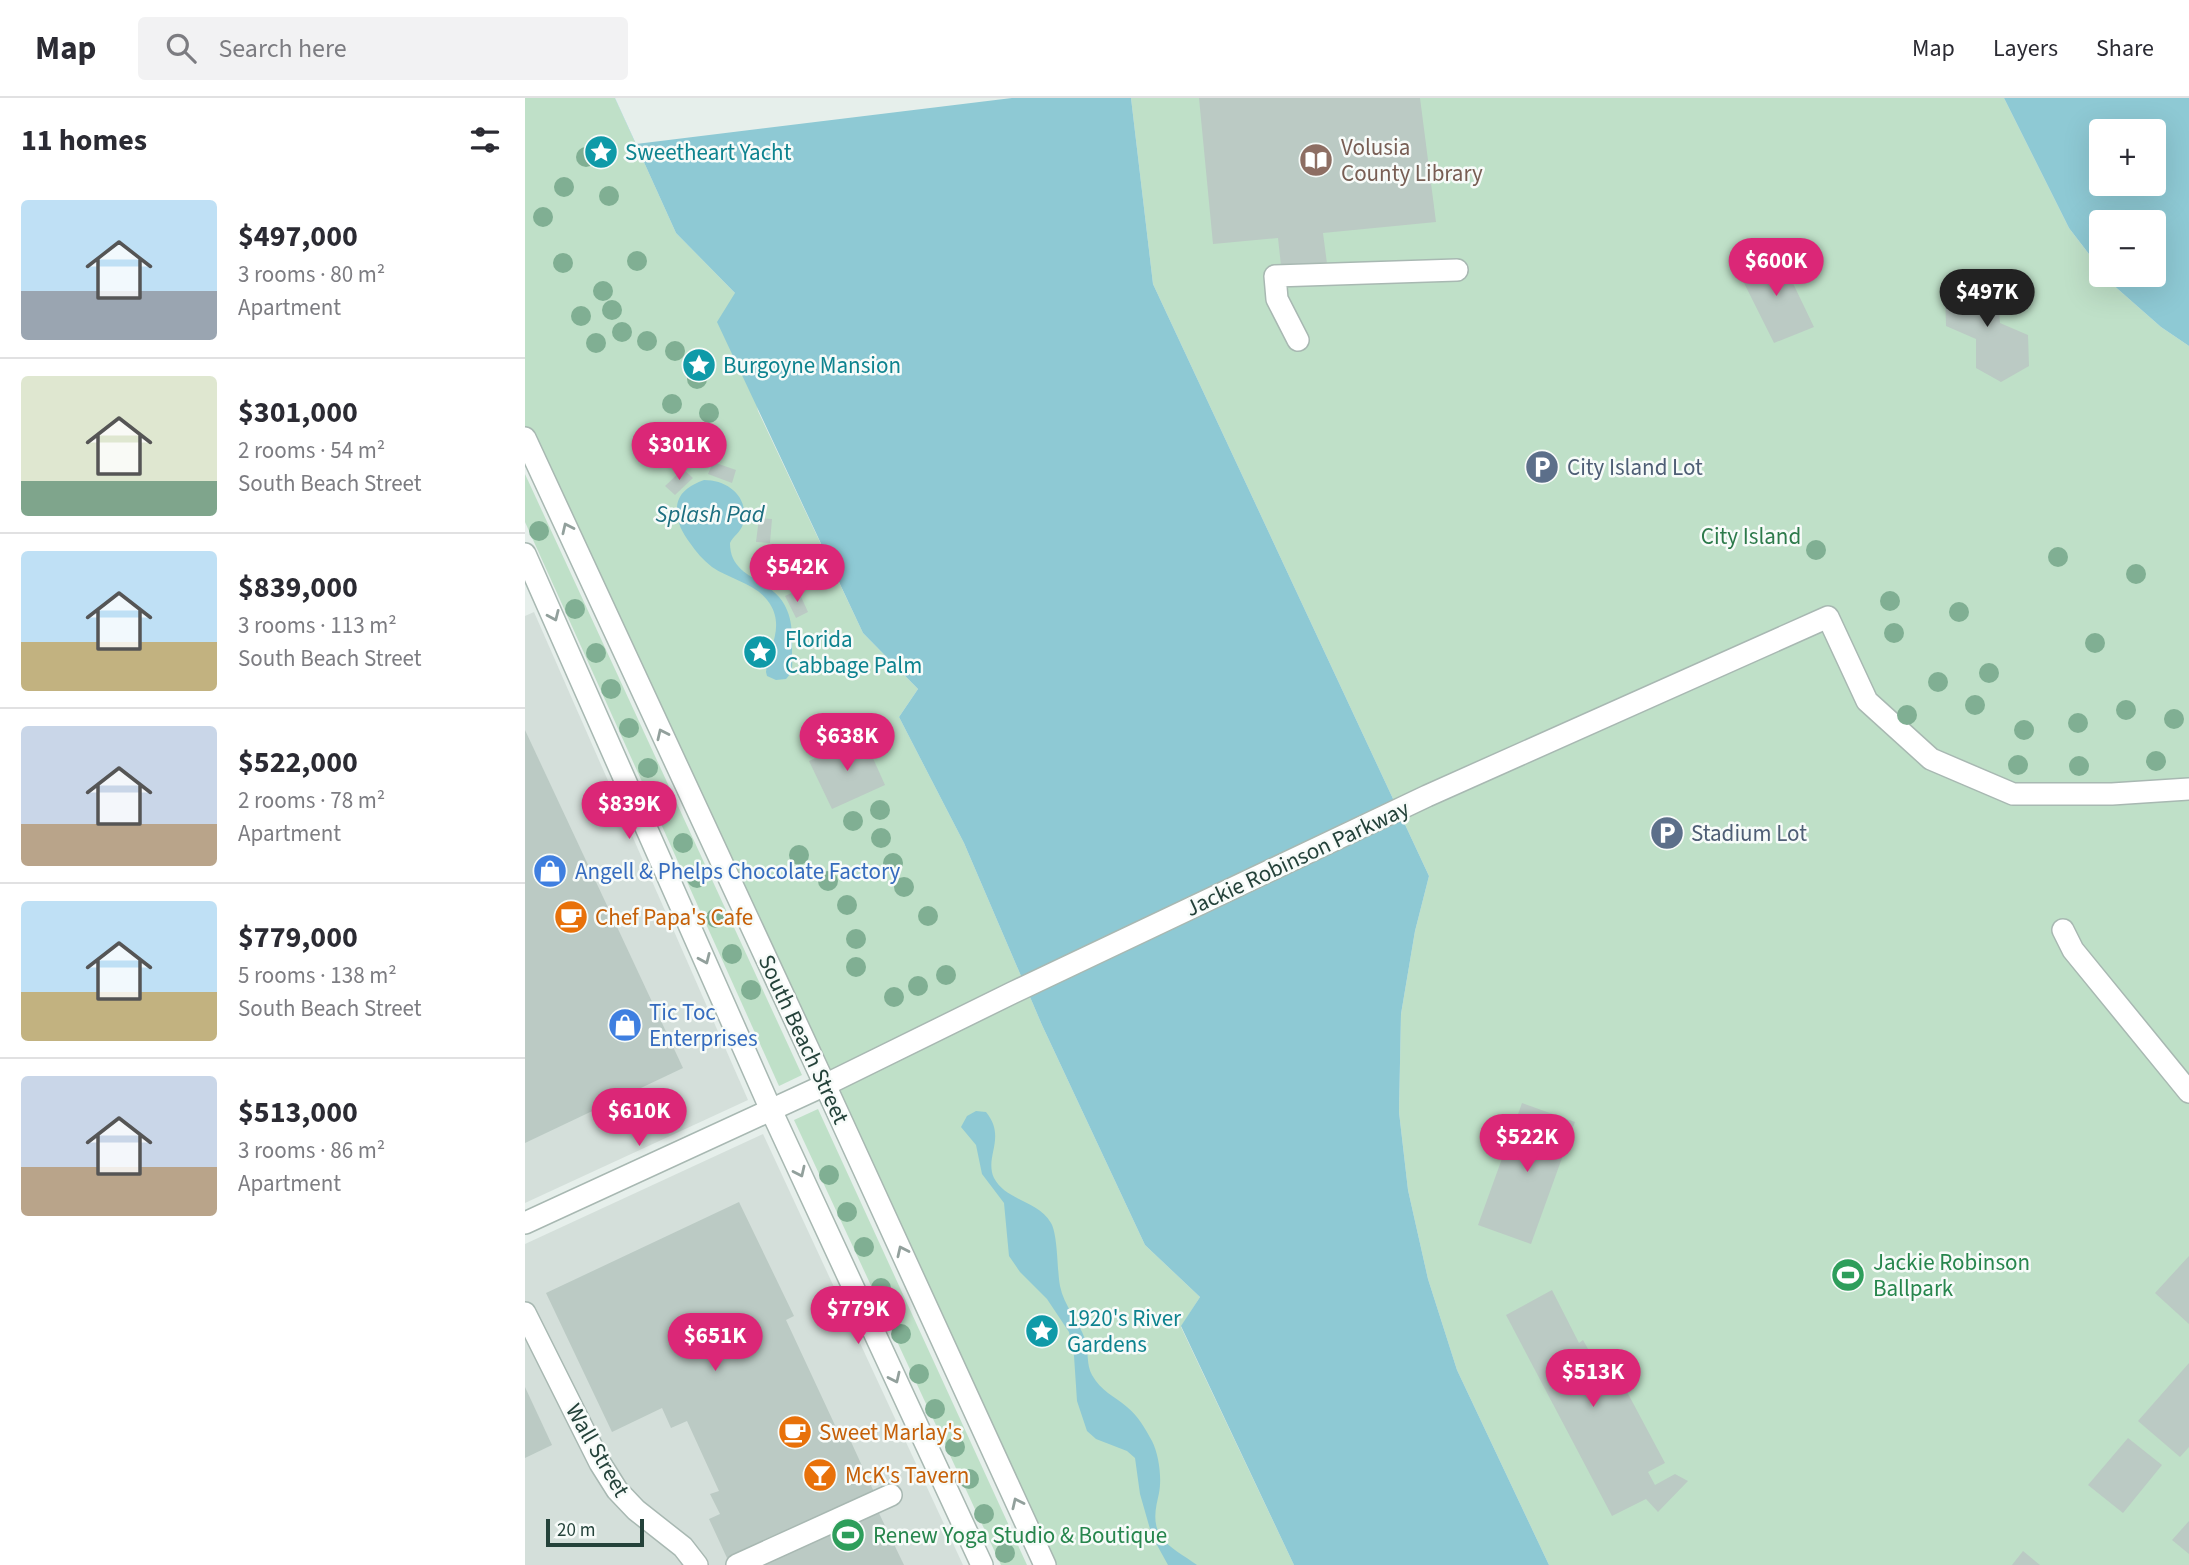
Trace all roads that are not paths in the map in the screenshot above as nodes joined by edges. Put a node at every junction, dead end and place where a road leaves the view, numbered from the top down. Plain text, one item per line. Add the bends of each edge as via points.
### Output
1 (1457, 270) dead end
2 (1299, 340) dead end
3 (525, 438) edge
4 (525, 554) edge
5 (533, 594) edge
6 (2189, 789) edge
7 (2063, 930) dead end
8 (825, 1085) junction
9 (2189, 1092) edge
10 (771, 1110) junction
11 (525, 1223) edge
12 (525, 1313) edge
13 (891, 1495) dead end
14 (697, 1565) edge
15 (737, 1565) edge
16 (982, 1565) edge
17 (1045, 1565) edge

1 - 2 street via 1275,276 1277,299
8 -> 3 street, South Beach Street
4 - 5 street
5 -> 10 street
6 - 8 street, Jackie Robinson Parkway via 2013,794 1931,759 1867,701 1828,617 1427,796
7 - 9 street via 2073,950
8 - 10 street, Jackie Robinson Parkway
17 -> 8 street, South Beach Street
10 - 11 street, Jackie Robinson Parkway
10 -> 16 street
12 - 14 street, Wall Street via 617,1490 683,1547
13 - 15 street

